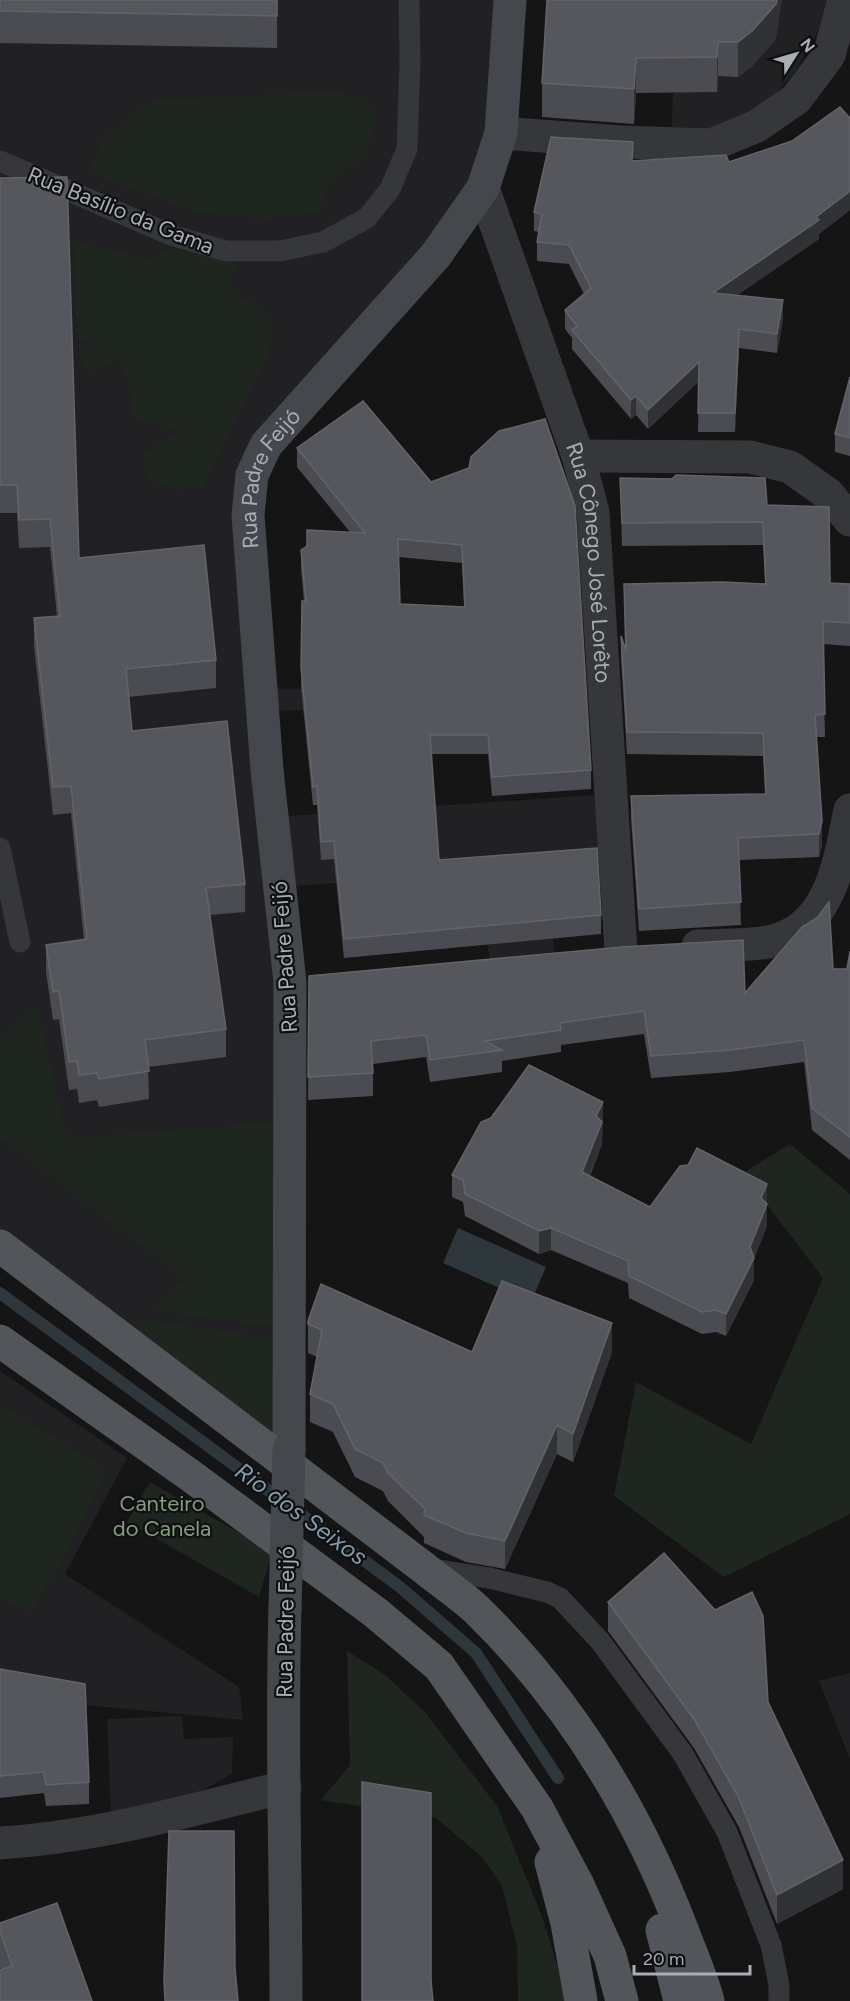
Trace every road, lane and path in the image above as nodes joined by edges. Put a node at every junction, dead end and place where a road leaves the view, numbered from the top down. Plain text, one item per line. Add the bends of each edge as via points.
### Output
1 (409, 0) edge
2 (510, 0) edge
3 (844, 0) edge
4 (501, 133) junction
5 (0, 161) edge
6 (483, 188) junction
7 (578, 456) junction
8 (850, 520) edge
9 (850, 810) edge
10 (0, 848) edge
11 (20, 942) dead end
12 (621, 951) junction
13 (586, 955) edge
14 (325, 979) edge
15 (290, 982) junction
16 (0, 1245) edge
17 (0, 1341) edge
18 (424, 1568) junction
19 (285, 1787) junction
20 (537, 1808) junction
21 (632, 1816) junction
22 (0, 1843) edge
23 (286, 2001) edge
24 (581, 2001) edge
25 (622, 2001) edge
26 (680, 2001) edge
27 (708, 2001) edge
28 (779, 2001) edge

1 - 5 lane, Rua Basílio da Gama via 407,149 390,189 367,218 323,242 280,251 226,251 171,235
2 - 4 main road, Rua Padre Feijó
3 - 4 street via 829,55 796,99 757,126 711,145
4 - 6 main road, Rua Padre Feijó
6 - 7 street, Rua Cônego José Lorêto
6 - 15 main road, Rua Padre Feijó via 436,255 266,444 252,475 248,514 267,770
7 - 8 street via 750,457 790,467 828,494
7 - 12 street, Rua Cônego José Lorêto via 593,512
9 - 12 street via 830,892 802,929 768,942
10 - 11 lane
12 - 13 street
14 - 15 street
15 - 19 main road, Rua Padre Feijó, bridge via 290,1386 282,1695
16 - 18 main road
17 - 20 main road via 376,1613 439,1666
18 - 21 main road via 476,1609 535,1672 590,1746
18 - 28 lane via 547,1592 560,1598 600,1641 683,1754 727,1832 771,1945
19 - 22 street via 124,1827 56,1839
19 - 23 main road, Rua Padre Feijó
20 - 24 main road via 567,1923
20 - 25 main road via 610,1956
21 - 26 main road
21 - 27 main road via 672,1904

